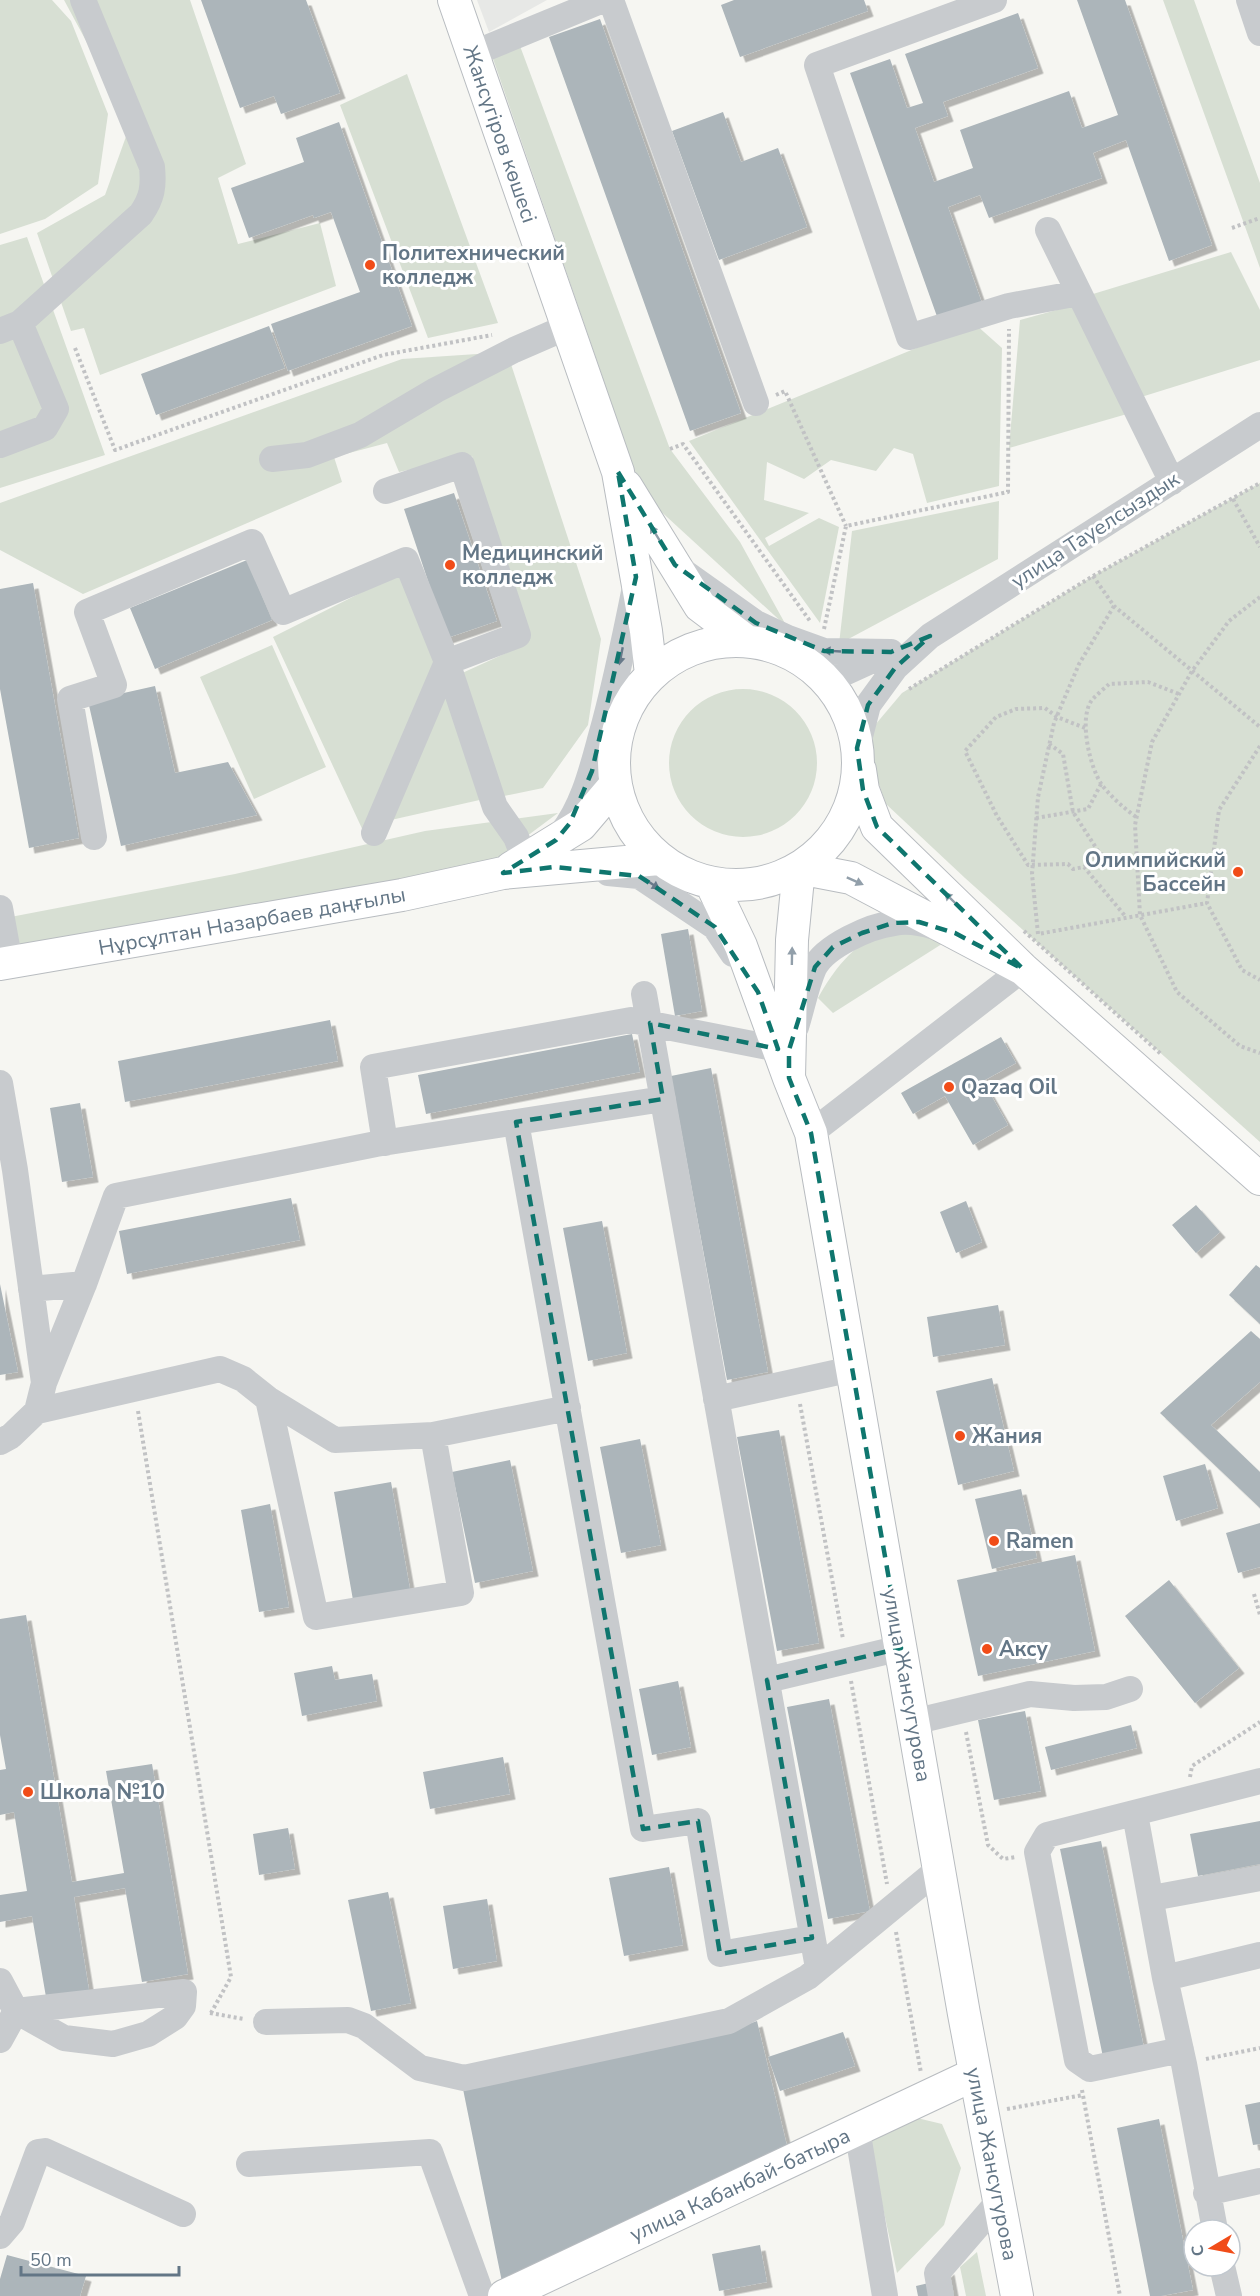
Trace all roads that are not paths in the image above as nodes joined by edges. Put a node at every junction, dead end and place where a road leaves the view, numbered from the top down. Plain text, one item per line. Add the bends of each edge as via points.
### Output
1 (83, 0) edge
2 (454, 0) edge
3 (603, 0) edge
4 (611, 0) edge
5 (994, 0) edge
6 (1249, 0) edge
7 (1260, 33) edge
8 (472, 54) junction
9 (1048, 230) dead end
10 (1079, 293) junction
11 (10, 327) edge
12 (567, 327) junction
13 (756, 403) road end
14 (1260, 425) edge
15 (0, 445) edge
16 (272, 459) dead end
17 (618, 472) junction
18 (1172, 482) junction
19 (386, 491) dead end
20 (675, 565) junction
21 (636, 578) junction
22 (746, 640) junction
23 (893, 660) junction
24 (447, 662) junction
25 (651, 674) junction
26 (827, 681) junction
27 (857, 748) junction
28 (615, 785) junction
29 (374, 833) dead end
30 (94, 837) dead end
31 (893, 843) junction
32 (659, 859) junction
33 (534, 860) junction
34 (799, 868) junction
35 (711, 883) junction
36 (0, 908) edge
37 (955, 933) junction
38 (5, 963) edge
39 (1023, 969) junction
40 (758, 992) junction
41 (644, 994) dead end
42 (650, 1023) junction
43 (785, 1059) junction
44 (0, 1083) edge
45 (663, 1099) junction
46 (516, 1122) junction
47 (811, 1132) junction
48 (386, 1143) junction
49 (8, 1172) edge
50 (1260, 1179) edge
51 (84, 1284) junction
52 (31, 1289) junction
53 (852, 1369) junction
54 (44, 1383) junction
55 (268, 1399) junction
56 (716, 1399) junction
57 (568, 1408) junction
58 (37, 1411) junction
59 (4, 1435) edge
60 (434, 1435) junction
61 (900, 1648) junction
62 (766, 1680) junction
63 (1130, 1689) dead end
64 (914, 1722) junction
65 (1260, 1781) edge
66 (1135, 1814) junction
67 (939, 1869) junction
68 (1260, 1878) edge
69 (1152, 1898) junction
70 (812, 1938) junction
71 (1260, 1955) edge
72 (818, 1968) junction
73 (1165, 1978) junction
74 (0, 1981) edge
75 (16, 2011) junction
76 (266, 2022) road end
77 (0, 2040) edge
78 (1183, 2057) junction
79 (975, 2074) junction
80 (857, 2129) junction
81 (249, 2164) dead end
82 (1260, 2181) edge
83 (1206, 2193) junction
84 (999, 2200) junction
85 (183, 2214) dead end
86 (1212, 2218) edge
87 (0, 2236) edge
88 (1225, 2278) edge
89 (482, 2296) edge
90 (504, 2296) edge
91 (885, 2296) edge
92 (941, 2296) edge
93 (1017, 2296) edge
94 (1229, 2296) edge

1 - 11 street via 152,167 151,200 141,214
2 - 8 main road, Жансүгіров көшесі
3 - 8 street
4 - 13 street
5 - 10 street via 817,65 909,337 1009,306
6 - 7 street
8 - 12 main road, Жансүгіров көшесі
9 - 10 street
10 - 18 street
11 - 15 street via 56,409 45,428
12 - 16 street via 436,390 360,435 307,455
12 - 17 main road, Жансүгіров көшесі
14 - 18 street, улица Тауелсыздык
20 -> 17 main road
17 - 21 main road
18 - 23 street, улица Тауелсыздык
19 - 24 street via 462,465 518,635
20 - 22 main road via 700,606
23 -> 20 street via 824,651 788,638 756,623
21 - 25 main road
21 -> 33 street via 616,684 592,771 570,824
22 - 25 main road via 711,642 679,654
22 - 26 main road via 776,647 804,661
23 - 26 street, улица Тауелсыздык
23 - 27 street, улица Тауелсыздык via 868,705
23 - 31 street via 866,739 867,785
24 - 29 street
24 - 30 street via 406,560 283,612 252,542 87,612 114,685 70,699
24 - 33 street via 495,807
25 - 28 main road via 627,706 614,745
26 - 27 main road via 847,712
27 - 31 main road via 863,790 877,827
27 - 34 main road via 856,783 846,817 826,846
28 - 32 main road via 624,813 639,838
28 - 33 main road via 581,825
39 -> 31 main road
32 - 33 main road
32 - 35 main road via 684,874
33 - 38 main road, Нұрсұлтан Назарбаев даңғылы via 402,895
33 -> 40 street via 639,876 715,927
34 - 35 main road via 771,880 741,885
34 -> 37 main road via 851,878
43 -> 34 main road, улица Жансугурова
35 - 40 main road, улица Жансугурова
36 - 38 street
37 - 39 main road
37 - 43 street via 919,922 893,923 833,947 815,967
39 - 47 street
39 - 50 main road
40 - 43 main road, улица Жансугурова
41 - 42 street
42 - 43 street
42 - 45 street
42 - 48 street via 631,1020 373,1067
43 - 47 main road, улица Жансугурова
44 - 49 street
45 - 46 street
45 - 56 street
46 - 48 street
46 - 57 street
47 - 53 main road, улица Жансугурова
48 - 51 street via 116,1196
49 - 52 street
51 - 52 street
51 - 54 street
52 - 54 street
53 - 56 street
53 - 61 main road, улица Жансугурова
54 - 58 street
55 - 58 street via 243,1379 220,1369
55 - 60 street via 335,1440
55 - 60 street via 316,1617 461,1593
56 - 62 street
57 - 60 street
57 - 70 street via 643,1829 698,1821 720,1954
58 - 59 street
61 - 62 street
61 - 64 main road, улица Жансугурова
62 - 70 street
63 - 64 street via 1106,1697 1030,1695
64 - 67 main road, улица Жансугурова
65 - 66 street
66 - 69 street
66 - 78 street via 1047,1835 1037,1852 1077,2060 1090,2069
67 - 72 street
67 - 79 main road, улица Жансугурова
68 - 69 street
69 - 73 street
70 - 72 street
71 - 73 street
72 - 76 street via 729,2021 464,2078 420,2068 364,2026 348,2020
73 - 78 street
74 - 75 street
75 - 75 street via 184,1992 183,2006 175,2017 148,2034 113,2044 64,2038
75 - 77 street
78 - 83 street
79 - 80 main road, улица Кабанбай-батыра
79 - 84 main road, улица Жансугурова
80 - 90 main road, улица Кабанбай-батыра
80 - 91 street
81 - 89 street via 430,2152
82 - 83 street
83 - 86 street
84 - 92 street via 937,2273
84 - 93 main road, улица Жансугурова
85 - 87 street via 45,2151 38,2152 12,2222
88 - 94 street

